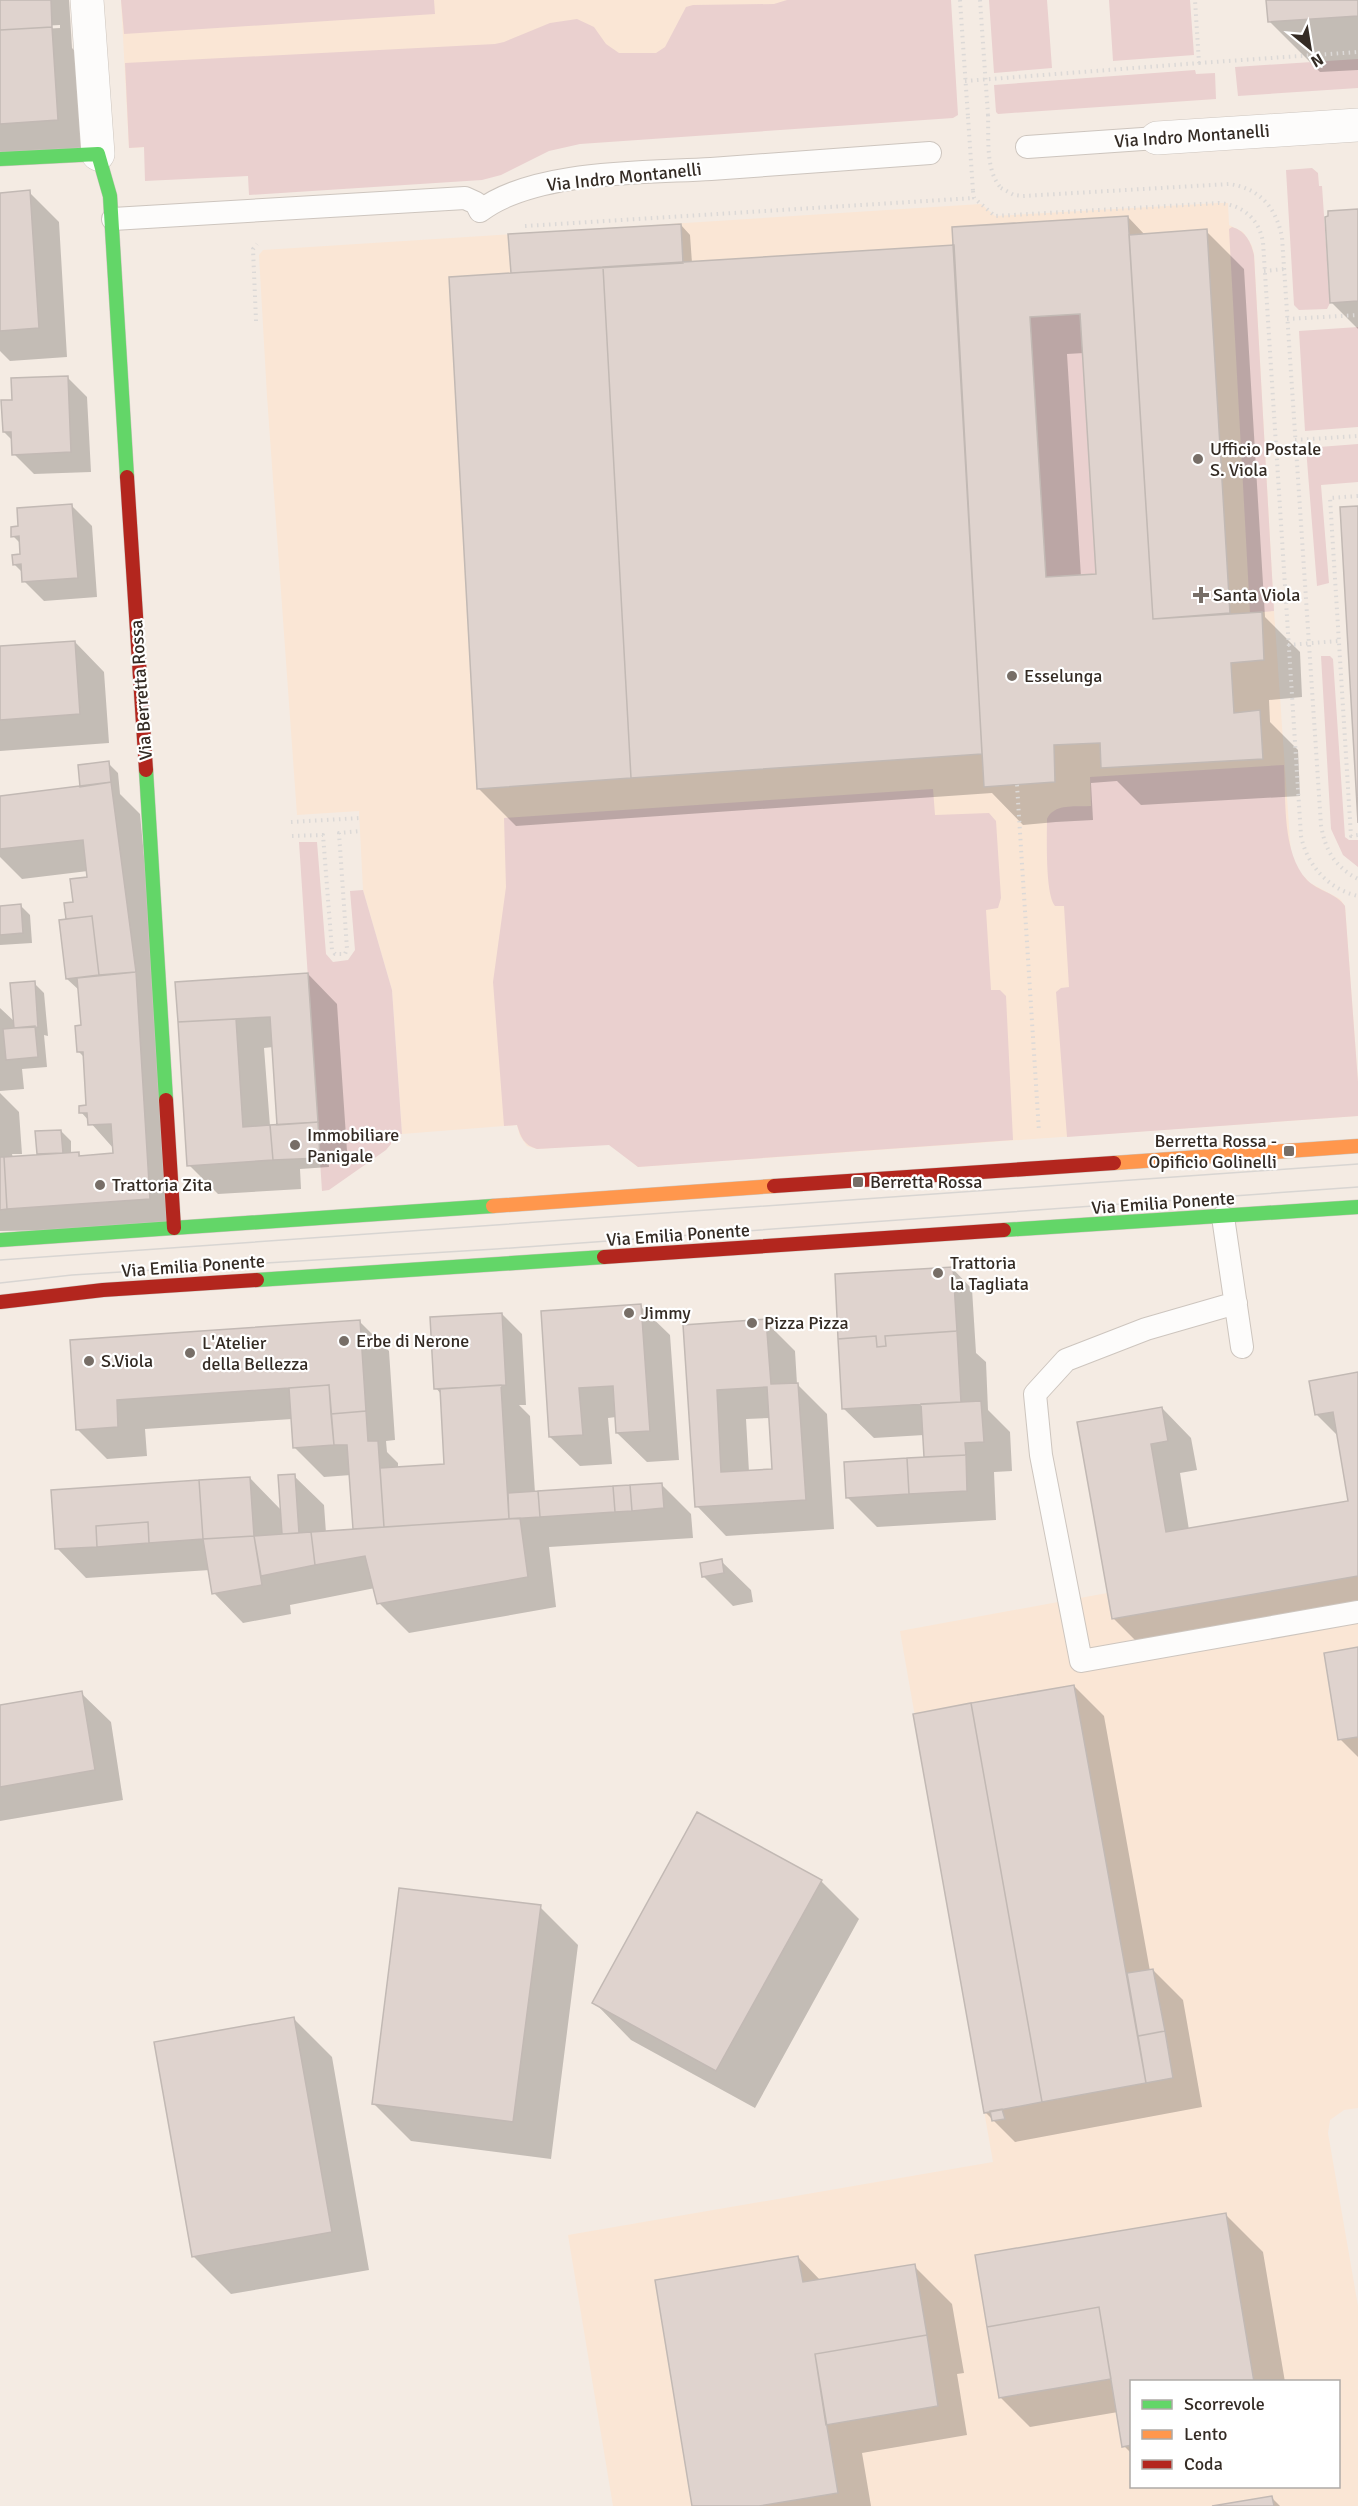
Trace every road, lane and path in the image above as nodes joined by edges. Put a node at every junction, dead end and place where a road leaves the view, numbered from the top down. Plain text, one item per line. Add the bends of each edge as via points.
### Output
1 (87, 0) edge
2 (960, 0) edge
3 (980, 0) edge
4 (1195, 0) edge
5 (1358, 52) edge
6 (1199, 63) junction
7 (985, 79) junction
8 (965, 81) junction
9 (1358, 124) edge
10 (1157, 138) joint
11 (1027, 147) dead end
12 (930, 153) dead end
13 (98, 154) junction
14 (0, 159) edge
15 (974, 198) junction
16 (113, 219) junction
17 (513, 227) dead end
18 (268, 243) dead end
19 (1284, 269) junction
20 (1264, 271) junction
21 (1358, 315) edge
22 (1287, 319) junction
23 (256, 321) dead end
24 (1358, 436) edge
25 (1294, 440) junction
26 (1358, 496) edge
27 (1338, 641) junction
28 (1309, 643) junction
29 (1288, 645) junction
30 (1017, 785) dead end
31 (360, 818) dead end
32 (291, 822) dead end
33 (360, 831) dead end
34 (1358, 835) edge
35 (292, 836) dead end
36 (1358, 879) edge
37 (1358, 896) edge
38 (1040, 1139) dead end
39 (1358, 1146) edge
40 (1358, 1207) edge
41 (1223, 1217) junction
42 (174, 1228) junction
43 (0, 1240) edge
44 (0, 1302) edge
45 (1236, 1303) junction
46 (1242, 1347) dead end
47 (1357, 1612) edge

1 - 13 street, Via Berretta Rossa
2 - 8 path
3 - 7 path
4 - 6 path
5 - 6 path
6 - 7 path
7 - 8 path
7 - 19 path, bridge via 991,168 1001,188 1023,196 1219,184 1247,187 1266,201 1275,214
8 - 15 path, bridge
9 - 10 street, Via Indro Montanelli
10 - 11 lane, Via Indro Montanelli
12 - 16 lane, Via Indro Montanelli via 575,178 512,193 480,210 465,198
13 - 14 main road
13 - 16 main road, Via Berretta Rossa
15 - 17 path
15 - 20 path via 994,216 1228,203 1244,210 1258,225
16 - 42 main road, Via Berretta Rossa
18 - 23 path via 256,244 253,249
19 - 20 path
19 - 22 path
20 - 29 path
21 - 22 path
22 - 25 path
24 - 25 path
25 - 28 path
26 - 27 path via 1330,498
27 - 28 path
27 - 34 path via 1351,836
28 - 29 path
28 - 36 path via 1323,839 1340,867
29 - 37 path via 1303,849 1323,877
30 - 38 path
31 - 32 path
33 - 35 path via 339,833 347,949 339,956 332,950 324,835
39 - 42 main road
40 - 41 main road, Via Emilia Ponente
41 - 44 main road, Via Emilia Ponente via 103,1290
41 - 45 lane
42 - 43 main road
45 - 46 lane
45 - 47 lane via 1146,1329 1066,1360 1035,1394 1041,1455 1081,1661

